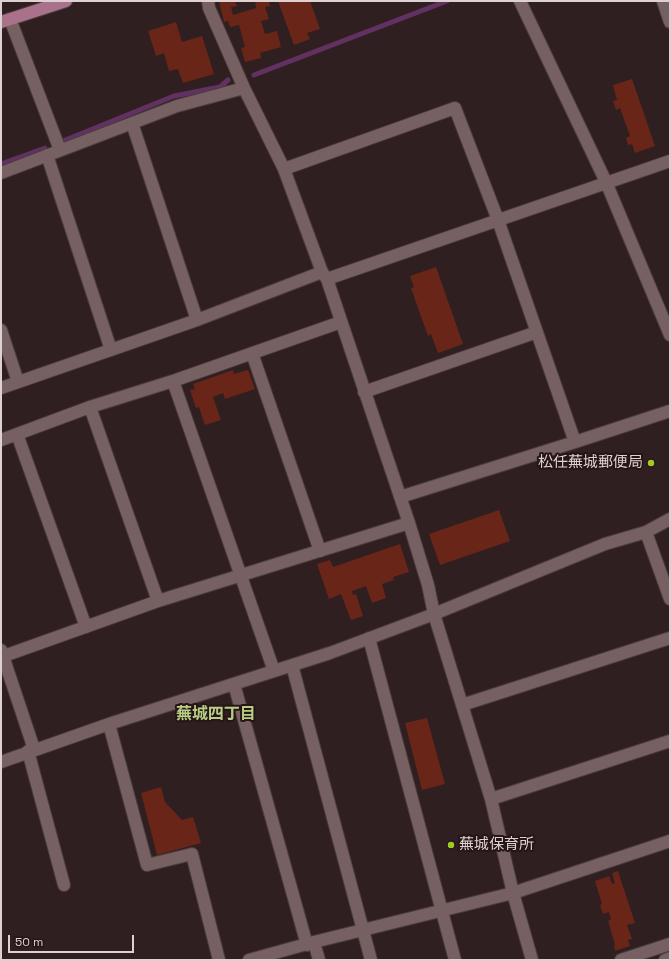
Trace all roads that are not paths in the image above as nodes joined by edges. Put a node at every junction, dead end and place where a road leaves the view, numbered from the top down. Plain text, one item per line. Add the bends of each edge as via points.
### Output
1 (66, 1) edge
2 (208, 1) edge
3 (520, 1) edge
4 (663, 1) edge
5 (45, 4) edge
6 (5, 20) edge
7 (670, 22) edge
8 (244, 88) junction
9 (132, 122) junction
10 (60, 150) junction
11 (47, 154) junction
12 (670, 161) edge
13 (284, 169) junction
14 (1, 173) edge
15 (606, 182) junction
16 (498, 220) junction
17 (325, 276) junction
18 (197, 320) junction
19 (341, 322) junction
20 (1, 330) edge
21 (537, 332) junction
22 (670, 335) edge
23 (112, 350) junction
24 (252, 353) junction
25 (173, 381) junction
26 (18, 382) junction
27 (1, 388) edge
28 (364, 392) junction
29 (90, 408) junction
30 (670, 411) edge
31 (17, 434) junction
32 (1, 440) edge
33 (575, 442) junction
34 (400, 498) junction
35 (670, 519) edge
36 (409, 524) junction
37 (646, 532) junction
38 (320, 551) junction
39 (240, 576) junction
40 (670, 598) edge
41 (158, 601) junction
42 (434, 614) junction
43 (86, 627) junction
44 (370, 638) junction
45 (670, 638) edge
46 (2, 654) edge
47 (292, 665) junction
48 (274, 671) junction
49 (234, 684) junction
50 (462, 705) junction
51 (109, 724) junction
52 (670, 741) edge
53 (31, 750) junction
54 (1, 762) edge
55 (491, 799) junction
56 (670, 841) edge
57 (64, 885) dead end
58 (513, 893) junction
59 (442, 911) junction
60 (363, 931) junction
61 (310, 943) junction
62 (670, 944) edge
63 (670, 958) edge
64 (219, 960) edge
65 (250, 960) edge
66 (318, 960) edge
67 (371, 960) edge
68 (455, 960) edge
69 (532, 960) edge
70 (621, 960) edge
71 (665, 960) edge

1 - 5 main road
2 - 8 street
3 - 15 street
4 - 7 street
5 - 6 main road
6 - 10 street
8 - 9 street via 177,106
8 - 13 street
9 - 10 street
9 - 18 street
10 - 11 street
11 - 14 street
11 - 23 street
12 - 15 street
13 - 16 street via 455,108
13 - 17 street
15 - 16 street
15 - 22 street
16 - 17 street
16 - 21 street
17 - 18 street
17 - 19 street
18 - 23 street
19 - 24 street
19 - 28 street
20 - 26 street
21 - 28 street
21 - 33 street
23 - 26 street
24 - 25 street
24 - 38 street
25 - 29 street
25 - 39 street
26 - 27 street
28 - 34 street
29 - 31 street
29 - 41 street
30 - 33 street
31 - 32 street
31 - 43 street
33 - 34 street
34 - 36 street
35 - 37 street
36 - 38 street
36 - 42 street
37 - 40 street
37 - 42 street via 605,544
38 - 39 street
39 - 41 street
39 - 48 street
41 - 43 street
42 - 44 street
42 - 50 street
43 - 46 street
44 - 47 street
44 - 59 street
45 - 50 street
46 - 53 street
47 - 48 street
47 - 60 street
48 - 49 street
49 - 51 street
49 - 61 street
50 - 55 street
51 - 53 street
51 - 64 street via 147,865 192,854
52 - 55 street
53 - 54 street
53 - 57 street
55 - 58 street
56 - 58 street
58 - 59 street
58 - 69 street
59 - 60 street
59 - 68 street
60 - 61 street
60 - 67 street
61 - 65 street
61 - 66 street
62 - 70 street
63 - 71 street

